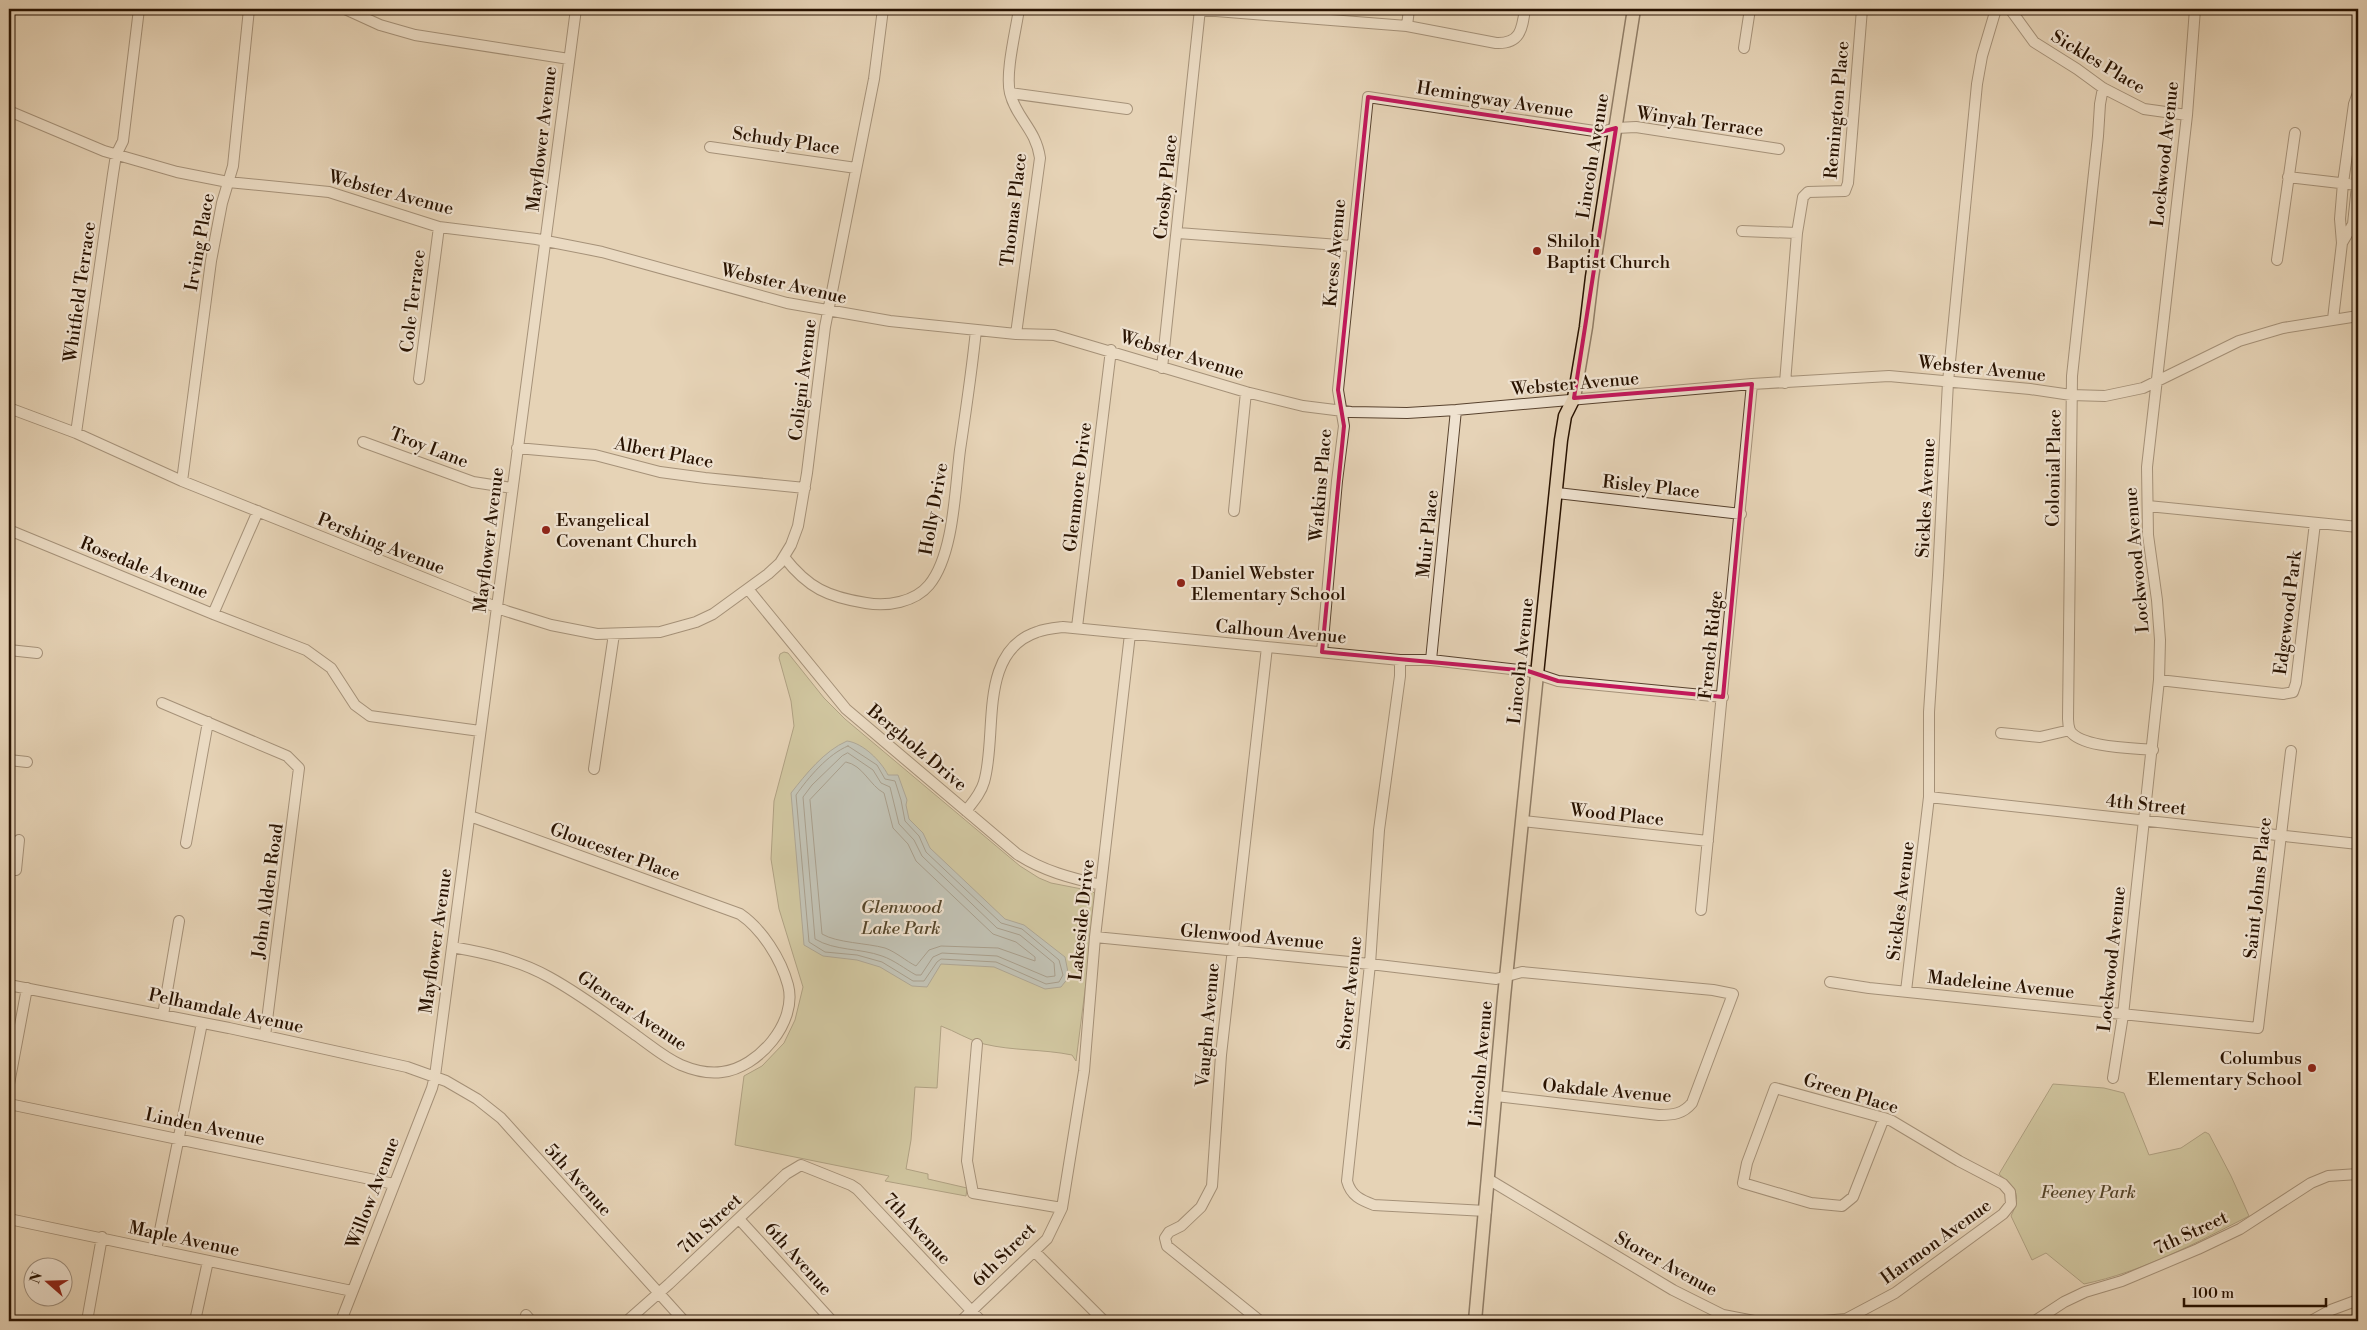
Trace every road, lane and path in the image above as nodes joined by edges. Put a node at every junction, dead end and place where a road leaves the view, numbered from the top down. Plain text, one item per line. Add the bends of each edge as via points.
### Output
1 (139, 9) edge
2 (249, 9) edge
3 (345, 9) edge
4 (576, 9) edge
5 (883, 9) edge
6 (1019, 9) edge
7 (1197, 9) edge
8 (1409, 9) edge
9 (1525, 9) edge
10 (1634, 9) edge
11 (1750, 9) edge
12 (1862, 9) edge
13 (1996, 9) edge
14 (2010, 9) edge
15 (2195, 9) edge
16 (1407, 26) junction
17 (1744, 48) dead end
18 (569, 59) junction
19 (2103, 88) junction
20 (1010, 93) junction
21 (2358, 93) edge
22 (1368, 97) joint
23 (1127, 109) dead end
24 (9, 111) edge
25 (2187, 115) junction
26 (1616, 128) junction
27 (2295, 133) dead end
28 (710, 147) dead end
29 (1779, 149) dead end
30 (116, 155) junction
31 (856, 168) junction
32 (2288, 176) junction
33 (2358, 180) edge
34 (228, 182) junction
35 (2343, 184) junction
36 (439, 227) junction
37 (1742, 230) dead end
38 (1178, 233) junction
39 (1797, 233) junction
40 (546, 240) junction
41 (2342, 243) junction
42 (1352, 246) junction
43 (2277, 260) dead end
44 (828, 312) junction
45 (2358, 316) edge
46 (2333, 319) junction
47 (976, 330) junction
48 (1016, 334) junction
49 (1111, 350) junction
50 (1162, 368) junction
51 (419, 379) dead end
52 (1948, 382) junction
53 (2156, 382) junction
54 (1785, 383) junction
55 (1752, 384) junction
56 (1246, 392) junction
57 (2071, 395) junction
58 (1574, 398) junction
59 (9, 408) edge
60 (1456, 410) junction
61 (1340, 411) junction
62 (76, 433) junction
63 (364, 442) dead end
64 (517, 448) junction
65 (182, 481) junction
66 (512, 488) junction
67 (805, 488) junction
68 (1557, 493) junction
69 (2148, 506) junction
70 (1234, 510) dead end
71 (258, 511) junction
72 (1741, 514) junction
73 (2315, 523) junction
74 (2358, 527) edge
75 (9, 530) edge
76 (784, 557) junction
77 (748, 589) junction
78 (496, 608) junction
79 (213, 614) junction
80 (1077, 627) junction
81 (614, 634) junction
82 (1130, 634) junction
83 (1267, 647) junction
84 (9, 650) edge
85 (1322, 652) junction
86 (37, 653) dead end
87 (1400, 660) junction
88 (1431, 660) junction
89 (1537, 673) junction
90 (2159, 680) junction
91 (1723, 697) junction
92 (162, 703) dead end
93 (208, 722) junction
94 (2070, 730) junction
95 (480, 731) junction
96 (2001, 732) dead end
97 (2153, 750) junction
98 (2291, 751) dead end
99 (9, 760) edge
100 (27, 762) dead end
101 (594, 769) dead end
102 (1929, 797) junction
103 (966, 811) junction
104 (470, 816) junction
105 (1523, 821) junction
106 (2142, 821) junction
107 (2280, 836) junction
108 (19, 840) dead end
109 (1708, 841) junction
110 (186, 843) dead end
111 (2358, 844) edge
112 (9, 869) edge
113 (1101, 885) junction
114 (1700, 910) dead end
115 (748, 920) joint
116 (179, 921) dead end
117 (1095, 938) junction
118 (452, 947) junction
119 (1232, 952) junction
120 (1370, 964) junction
121 (1507, 976) junction
122 (1830, 982) dead end
123 (9, 985) edge
124 (27, 988) junction
125 (1906, 991) junction
126 (1733, 994) joint
127 (163, 1015) junction
128 (2123, 1015) junction
129 (202, 1023) junction
130 (2258, 1028) joint
131 (265, 1036) junction
132 (977, 1044) dead end
133 (434, 1076) junction
134 (2113, 1078) dead end
135 (9, 1084) edge
136 (1496, 1096) junction
137 (9, 1104) edge
138 (1884, 1118) junction
139 (179, 1139) junction
140 (819, 1172) joint
141 (2358, 1174) edge
142 (1993, 1178) joint
143 (1488, 1179) junction
144 (394, 1184) junction
145 (1062, 1208) junction
146 (1486, 1211) junction
147 (9, 1219) edge
148 (739, 1220) junction
149 (102, 1237) junction
150 (156, 1250) junction
151 (1035, 1252) junction
152 (208, 1260) junction
153 (352, 1291) junction
154 (658, 1293) junction
155 (2358, 1300) edge
156 (971, 1311) junction
157 (1851, 1320) edge
158 (87, 1321) edge
159 (195, 1321) edge
160 (341, 1321) edge
161 (627, 1321) edge
162 (684, 1321) edge
163 (832, 1321) edge
164 (961, 1321) edge
165 (981, 1321) edge
166 (1104, 1321) edge
167 (1260, 1321) edge
168 (1475, 1321) edge
169 (1749, 1321) edge
170 (1823, 1321) edge
171 (2035, 1321) edge
172 (2311, 1321) edge

1 - 30 street, Whitfield Terrace via 123,141
2 - 34 street, Irving Place via 234,166
3 - 18 street via 415,35
4 - 18 street, Mayflower Avenue
5 - 31 street, Coligni Avenue via 874,79
6 - 20 street, Thomas Place
7 - 16 street
7 - 38 street, Crosby Place
8 - 16 street
9 - 16 street via 1518,35 1507,43
10 - 26 main road, Lincoln Avenue
11 - 17 street
12 - 39 street, Remington Place via 1846,192 1808,192 1803,197
13 - 52 street, Sickles Avenue via 1977,84
14 - 19 street, Sickles Place via 2034,42
15 - 25 street, Lockwood Avenue
18 - 40 street, Mayflower Avenue
19 - 25 street, Sickles Place via 2144,108
19 - 57 street, Colonial Place
20 - 23 street
20 - 48 street, Thomas Place via 1034,135 1040,158
21 - 35 street
22 - 26 street, Hemingway Avenue via 1602,132
22 - 42 street, Kress Avenue
24 - 30 street, Webster Avenue
25 - 53 street, Lockwood Avenue
26 - 29 street, Winyah Terrace via 1636,127
26 - 58 main road, Lincoln Avenue
27 - 32 street
28 - 31 street, Schudy Place
30 - 34 street, Webster Avenue
30 - 62 street, Whitfield Terrace
31 - 44 street, Coligni Avenue
32 - 35 street
32 - 43 street
33 - 35 street
33 - 41 street via 2354,224
34 - 36 street, Webster Avenue via 329,192
34 - 65 street, Irving Place via 211,261
35 - 41 street
36 - 40 street, Webster Avenue
36 - 51 street, Cole Terrace
37 - 39 street
38 - 42 street
38 - 50 street, Crosby Place
39 - 54 street, Remington Place
40 - 44 street, Webster Avenue via 602,252 786,304
40 - 64 street, Mayflower Avenue
41 - 46 street
42 - 61 street, Kress Avenue via 1338,390
44 - 47 street, Webster Avenue
44 - 67 street, Coligni Avenue
45 - 46 street, Webster Avenue
46 - 53 street, Webster Avenue via 2283,328 2239,341
47 - 48 street, Webster Avenue
47 - 76 street, Holly Drive via 950,526 939,569 929,585 907,600 893,603 853,601 816,589 798,575
48 - 49 street, Webster Avenue via 1054,335
49 - 50 street, Webster Avenue
49 - 80 street, Glenmore Drive
50 - 56 street, Webster Avenue
52 - 54 street, Webster Avenue via 1889,376
52 - 57 street, Webster Avenue
52 - 102 street, Sickles Avenue via 1929,712
53 - 57 street, Webster Avenue via 2105,396
53 - 69 street, Lockwood Avenue via 2147,457
54 - 55 street, Webster Avenue
55 - 58 street, Webster Avenue
55 - 72 street, French Ridge
56 - 61 street, Webster Avenue
56 - 70 street
57 - 94 street, Colonial Place via 2067,704
58 - 60 street, Webster Avenue
58 - 68 main road, Lincoln Avenue via 1565,416
59 - 62 street, Pershing Avenue
60 - 61 street, Webster Avenue via 1407,414
60 - 88 street, Muir Place
61 - 85 street, Watkins Place via 1344,426
62 - 65 street, Pershing Avenue
63 - 66 street, Troy Lane via 472,482
64 - 66 street, Mayflower Avenue
64 - 67 street, Albert Place via 595,456 687,476
65 - 71 street, Pershing Avenue
66 - 78 street, Mayflower Avenue
67 - 76 street, Coligni Avenue via 798,526
68 - 72 street, Risley Place
68 - 89 main road, Lincoln Avenue
69 - 73 street
69 - 90 street, Lockwood Avenue via 2148,535 2159,630
71 - 78 street, Pershing Avenue
71 - 79 street
72 - 91 street, French Ridge
73 - 74 street
73 - 90 street, Edgewood Park via 2296,683 2292,692 2283,694
75 - 79 street, Rosedale Avenue
76 - 77 street, Coligni Avenue
77 - 81 street, Pershing Avenue via 713,614 676,628
77 - 103 street, Bergholz Drive via 846,709
78 - 81 street, Pershing Avenue via 575,631
78 - 95 street, Mayflower Avenue
79 - 95 street, Rosedale Avenue via 306,650 323,661 339,677 355,705 370,716
80 - 82 street, Calhoun Avenue
80 - 103 street, Calhoun Avenue via 1036,632 1026,637 1009,653 998,671 984,783
81 - 101 street
82 - 83 street, Calhoun Avenue
82 - 113 street, Lakeside Drive
83 - 85 street, Calhoun Avenue
83 - 119 street, Vaughn Avenue
84 - 86 street
85 - 87 street, Calhoun Avenue
87 - 88 street, Calhoun Avenue
87 - 120 street, Storer Avenue via 1379,830
88 - 89 street, Calhoun Avenue
89 - 91 street, Calhoun Avenue via 1558,681
89 - 105 main road, Lincoln Avenue
90 - 97 street, Lockwood Avenue
91 - 109 street, French Ridge
92 - 93 street
93 - 110 street
93 - 131 street, John Alden Road via 287,756 300,768
94 - 96 street via 2040,737
94 - 97 street via 2102,745
95 - 104 street, Mayflower Avenue
97 - 106 street, Lockwood Avenue
98 - 107 street, Saint Johns Place
99 - 100 street
102 - 106 street, 4th Street
102 - 125 street, Sickles Avenue
103 - 113 street, Bergholz Drive via 1031,863 1055,874
104 - 115 street, Gloucester Place via 740,914
104 - 118 street, Mayflower Avenue
105 - 109 street, Wood Place
105 - 121 main road, Lincoln Avenue
106 - 107 street, 4th Street
106 - 128 street, Lockwood Avenue
107 - 111 street, 4th Street
107 - 130 street, Saint Johns Place
108 - 112 street via 16,870
109 - 114 street, French Ridge
113 - 117 street, Lakeside Drive
115 - 118 street, Glencar Avenue via 779,963 788,985 788,1004 780,1029 761,1054 722,1072 703,1072 680,1065 581,996 527,966 498,956
116 - 127 street
117 - 119 street, Glenwood Avenue
117 - 145 street, Lakeside Drive via 1084,1071
118 - 133 street, Mayflower Avenue
119 - 120 street, Glenwood Avenue
119 - 167 street, Vaughn Avenue via 1220,1055 1212,1186 1201,1207 1164,1238 1167,1246
120 - 121 street, Glenwood Avenue via 1496,979
120 - 146 street, Storer Avenue via 1348,1156 1349,1189 1361,1200 1374,1204
121 - 126 street, Glenwood Avenue via 1522,972
121 - 136 main road, Lincoln Avenue
122 - 125 street, Madeleine Avenue
123 - 124 street, Pelhamdale Avenue
124 - 127 street, Pelhamdale Avenue
124 - 135 street
125 - 128 street, Madeleine Avenue
126 - 136 street, Oakdale Avenue via 1688,1109 1674,1115
127 - 129 street, Pelhamdale Avenue
128 - 130 street, Madeleine Avenue
128 - 134 street, Lockwood Avenue
129 - 131 street, Pelhamdale Avenue
129 - 139 street
131 - 133 street, Pelhamdale Avenue via 407,1067
132 - 145 street via 967,1161 973,1193
133 - 144 street, Willow Avenue
133 - 154 street, 5th Avenue via 477,1099 501,1118
136 - 143 main road, Lincoln Avenue
137 - 139 street, Linden Avenue
138 - 138 street, Green Place via 1853,1197 1842,1206 1811,1203 1743,1183 1747,1163 1775,1088
138 - 142 street, Green Place
139 - 144 street, Linden Avenue
139 - 150 street
140 - 148 street, 7th Street via 801,1165 793,1168
140 - 156 street, 7th Avenue via 858,1189
141 - 171 street, 7th Street via 2328,1176 2311,1183 2240,1229 2071,1299
142 - 157 street, Harmon Avenue via 2010,1192 2009,1209 1895,1293
143 - 146 main road, Lincoln Avenue
143 - 169 street, Storer Avenue via 1658,1282 1723,1315
144 - 153 street, Willow Avenue
145 - 151 street, 6th Street via 1047,1239
146 - 168 main road, Lincoln Avenue
147 - 149 street, Maple Avenue
148 - 154 street, 7th Street
148 - 163 street, 6th Avenue
149 - 150 street, Maple Avenue
149 - 158 street
150 - 152 street, Maple Avenue
151 - 156 street, 6th Street
151 - 166 street
152 - 153 street, Maple Avenue
152 - 159 street
153 - 160 street, Willow Avenue
154 - 161 street, 7th Street
154 - 162 street, 5th Avenue
155 - 172 street
156 - 164 street, 6th Street
156 - 165 street, 7th Avenue
157 - 170 street

